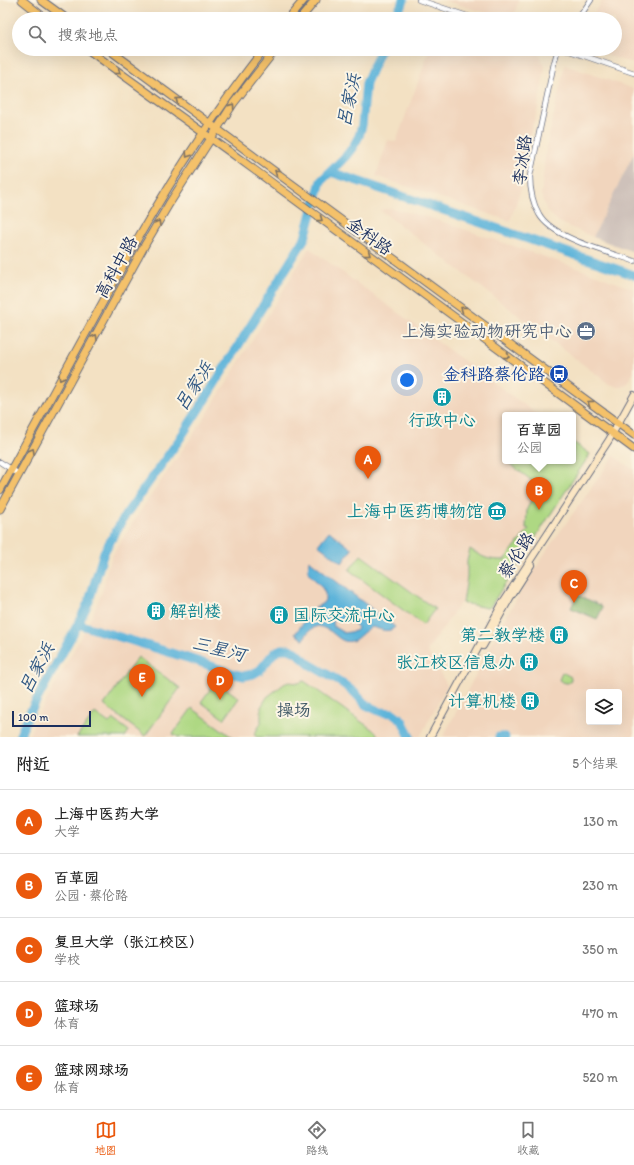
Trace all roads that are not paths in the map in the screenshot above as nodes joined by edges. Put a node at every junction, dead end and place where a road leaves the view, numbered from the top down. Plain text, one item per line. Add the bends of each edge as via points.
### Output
1 (22, 0) edge
2 (41, 0) edge
3 (304, 0) edge
4 (316, 0) edge
5 (419, 0) edge
6 (591, 0) edge
7 (37, 12) edge
8 (57, 12) edge
9 (294, 12) edge
10 (306, 12) edge
11 (455, 12) edge
12 (583, 12) edge
13 (97, 56) edge
14 (118, 56) edge
15 (259, 56) edge
16 (271, 56) edge
17 (556, 56) edge
18 (584, 56) edge
19 (634, 73) edge
20 (209, 123) junction
21 (217, 128) junction
22 (203, 133) junction
23 (211, 138) junction
24 (634, 261) edge
25 (634, 395) edge
26 (634, 402) edge
27 (620, 425) junction
28 (615, 435) junction
29 (634, 435) edge
30 (634, 449) edge
31 (0, 462) edge
32 (11, 470) junction
33 (19, 474) junction
34 (0, 490) edge
35 (0, 509) edge
36 (430, 737) edge
37 (433, 737) edge

1 - 7 main road
2 - 8 main road
3 - 9 main road
4 - 10 main road
5 - 11 street
6 - 12 street
13 -> 22 main road, 金科路
20 -> 14 main road, 金科路
15 - 20 main road, 高科中路
21 -> 16 main road, 高科中路
17 - 24 street, 李冰路 via 530,176 530,191 534,205 539,216 557,232
18 - 19 street
20 - 21 main road, 金科路
20 - 22 main road, 高科中路
21 - 23 main road, 高科中路
27 -> 21 main road, 金科路
22 - 23 main road, 金科路
22 -> 32 main road, 高科中路 via 138,238
23 -> 28 main road, 金科路
33 -> 23 main road, 高科中路 via 146,243
25 - 27 street, 蔡伦路
26 - 27 street, 蔡伦路
27 - 28 street, 蔡伦路
27 - 29 main road, 金科路
28 - 30 main road, 金科路
28 - 36 street, 蔡伦路 via 503,602
28 - 37 street, 蔡伦路 via 510,598
31 - 32 street
32 - 33 street
32 - 34 main road, 高科中路
33 - 35 main road, 高科中路

